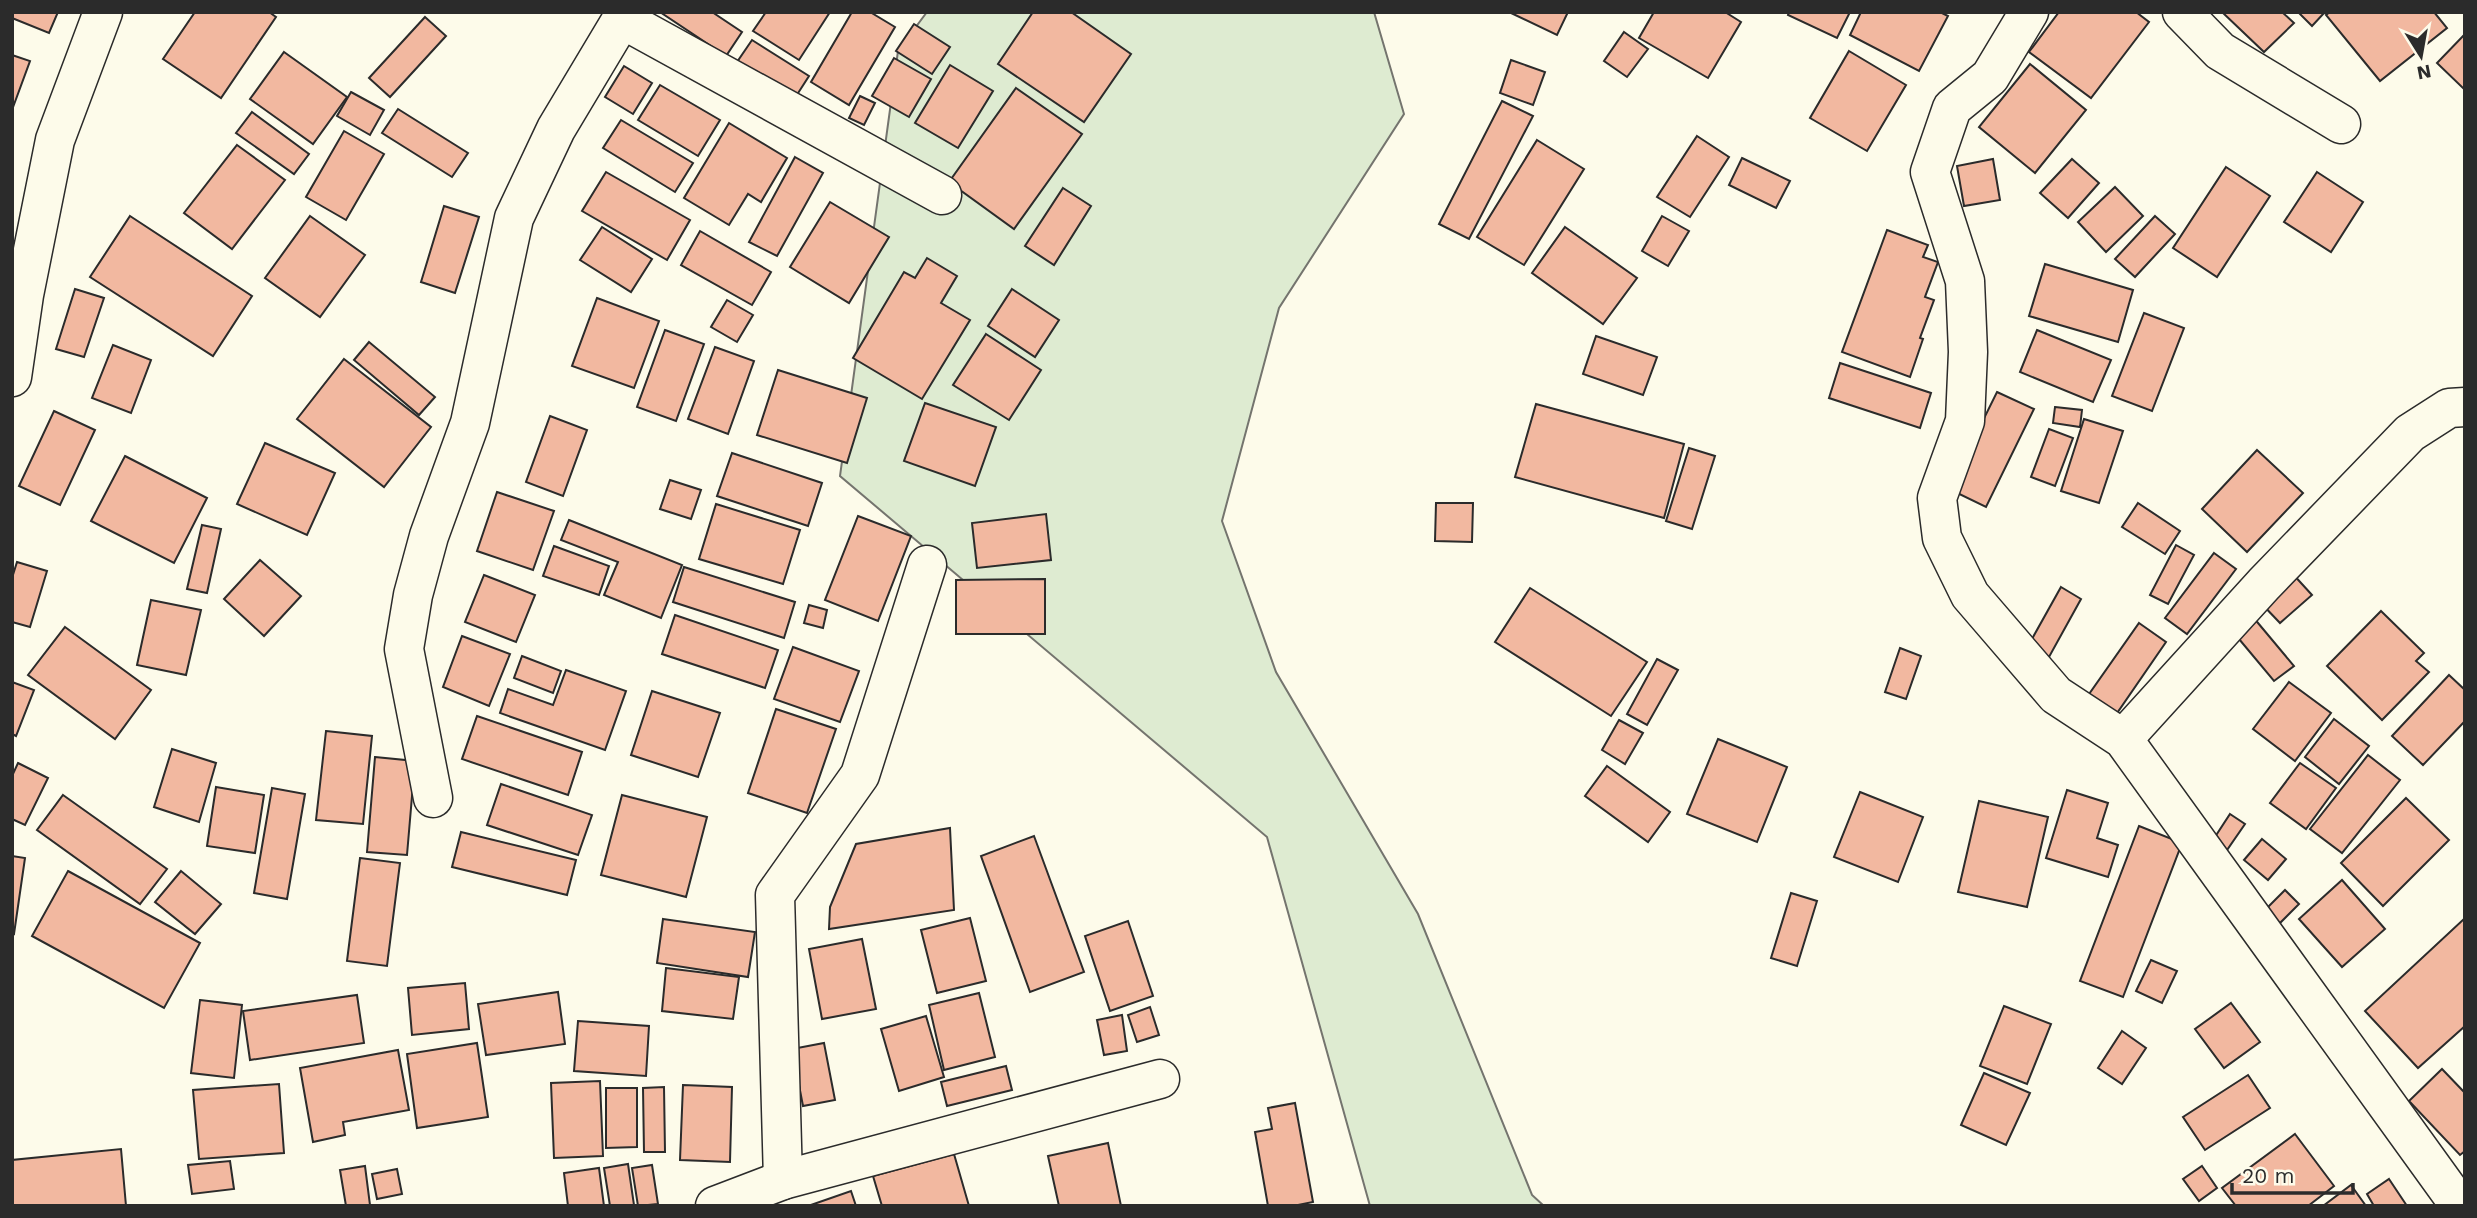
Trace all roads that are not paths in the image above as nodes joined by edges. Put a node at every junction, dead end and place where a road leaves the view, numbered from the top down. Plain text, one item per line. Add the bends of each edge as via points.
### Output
1 (103, 12) edge
2 (2029, 12) edge
3 (2182, 12) edge
4 (624, 16) edge
5 (2341, 124) dead end
6 (943, 195) dead end
7 (12, 377) edge
8 (2465, 407) edge
9 (927, 565) dead end
10 (2123, 739) junction
11 (433, 798) dead end
12 (1160, 1079) dead end
13 (783, 1180) junction
14 (2459, 1194) edge
15 (715, 1206) edge

1 - 7 street via 55,140
2 - 10 street via 1990,77 1952,108 1930,172 1965,281 1968,352 1965,421 1937,498 1940,525 1970,595 2056,695
3 - 5 street via 2220,51
4 - 6 street
4 - 11 street via 556,129 514,218 470,423 413,595 404,649
8 - 10 street via 2449,408 2410,433
9 - 13 street via 860,775 775,895
10 - 14 street
12 - 13 street
13 - 15 street

